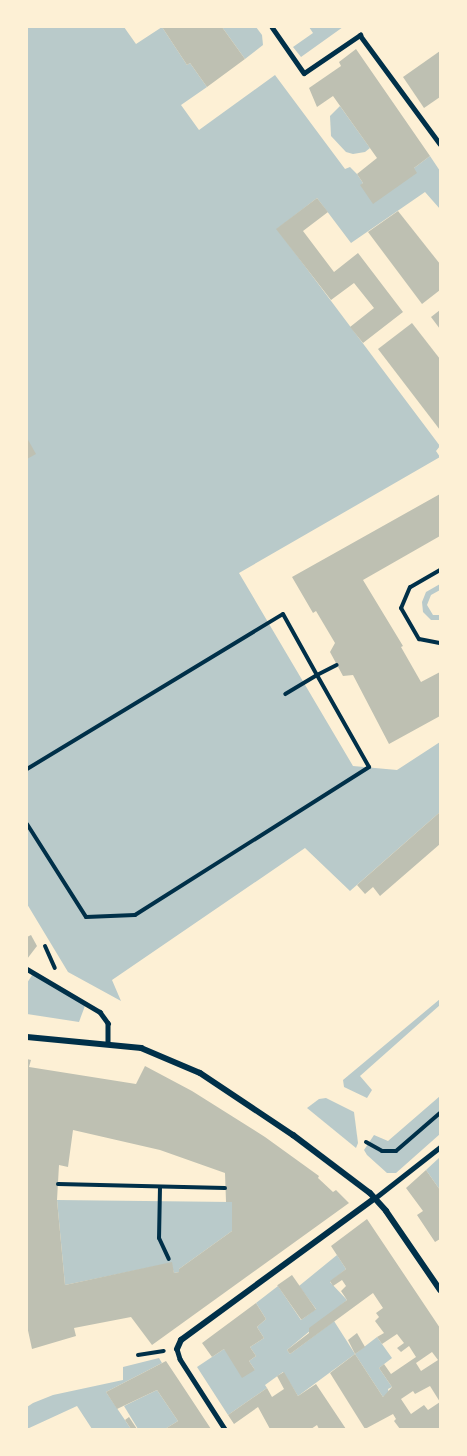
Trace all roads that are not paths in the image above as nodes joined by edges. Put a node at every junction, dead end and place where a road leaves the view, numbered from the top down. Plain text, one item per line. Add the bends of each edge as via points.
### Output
1 (272, 27) edge
2 (440, 144) edge
3 (27, 969) edge
4 (27, 1037) edge
5 (108, 1044) junction
6 (440, 1147) edge
7 (375, 1198) junction
8 (440, 1290) edge
9 (177, 1349) joint
10 (225, 1429) edge

1 - 2 lane via 304,74 360,34
3 - 5 lane via 100,1012 108,1023
4 - 5 street
5 - 7 street via 141,1048 200,1073 293,1135
6 - 7 lane
7 - 8 street
7 - 9 street via 181,1340
9 - 10 lane

